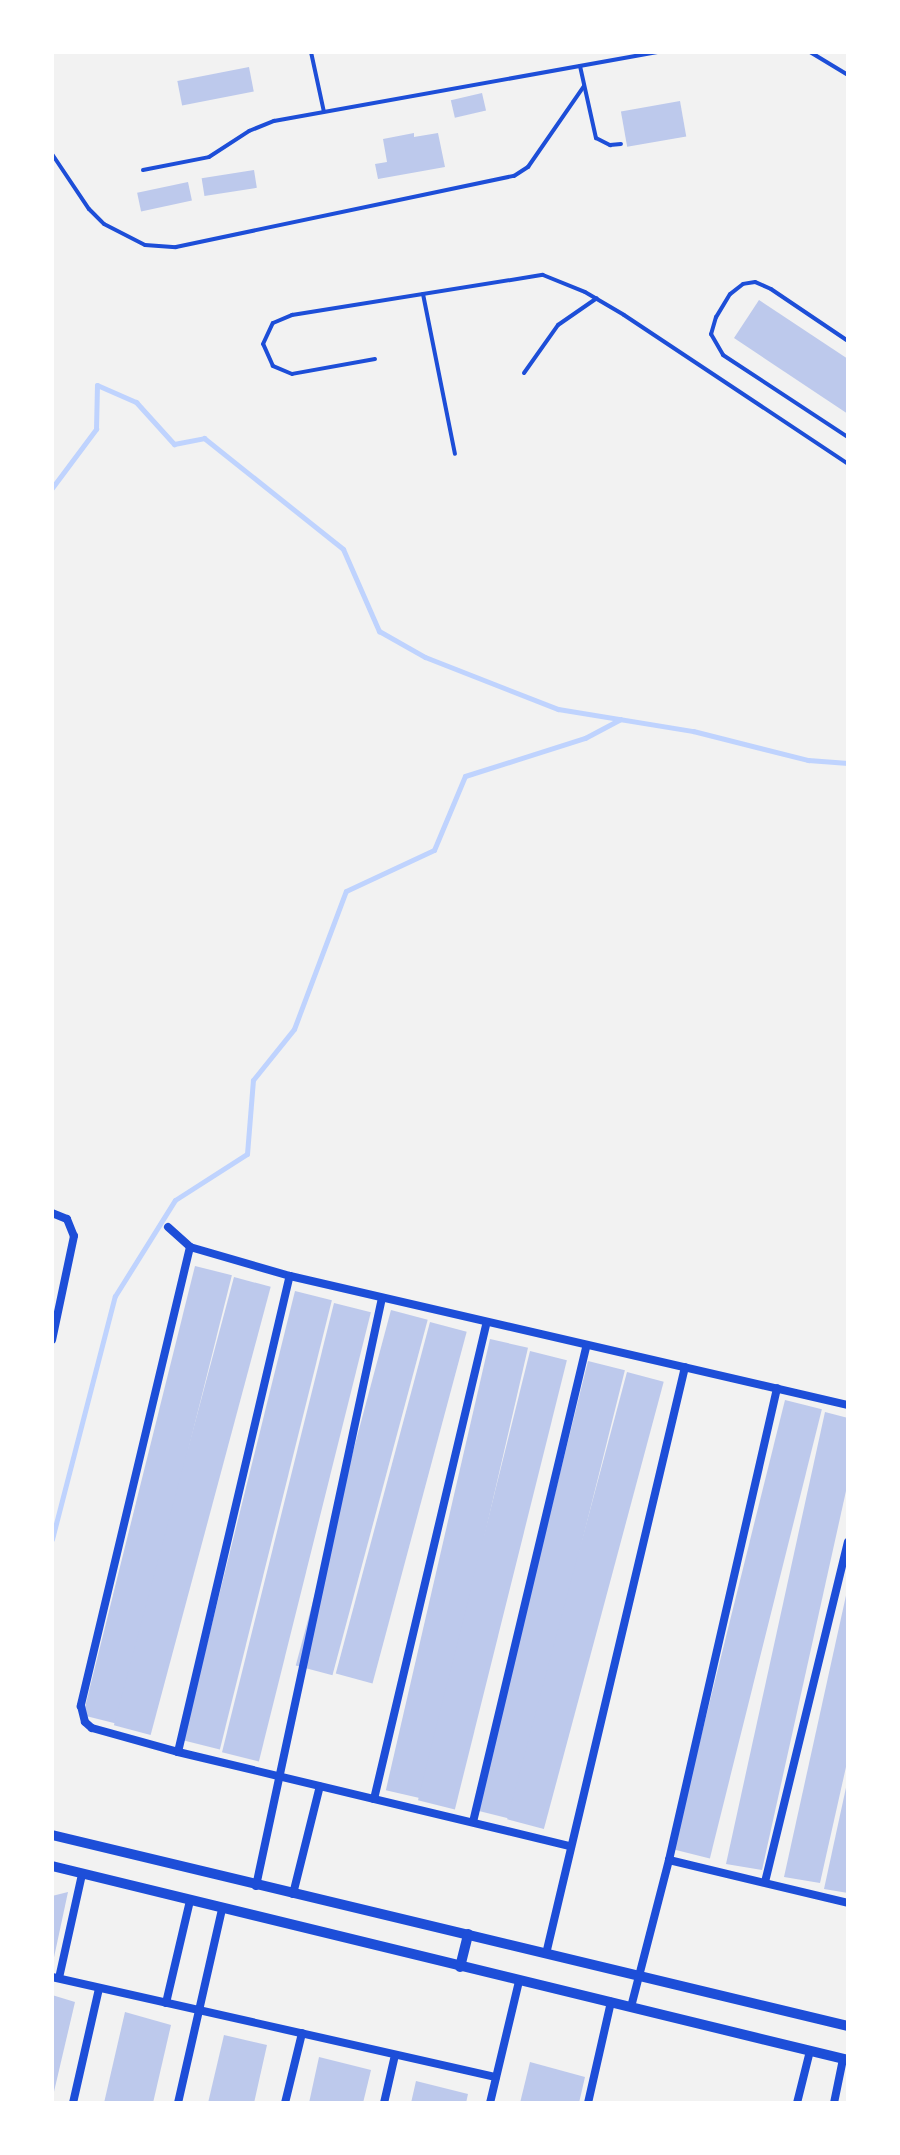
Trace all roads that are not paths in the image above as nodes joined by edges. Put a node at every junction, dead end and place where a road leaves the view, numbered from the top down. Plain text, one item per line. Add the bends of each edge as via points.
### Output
1 (311, 52) edge
2 (659, 52) edge
3 (810, 52) edge
4 (580, 66) junction
5 (848, 75) edge
6 (584, 86) junction
7 (324, 112) junction
8 (621, 144) dead end
9 (52, 154) edge
10 (143, 170) dead end
11 (423, 294) junction
12 (597, 298) junction
13 (848, 341) edge
14 (375, 359) dead end
15 (524, 373) dead end
16 (848, 437) edge
17 (455, 454) dead end
18 (848, 464) edge
19 (52, 1213) edge
20 (168, 1227) dead end
21 (190, 1247) junction
22 (290, 1276) junction
23 (382, 1298) junction
24 (54, 1321) edge
25 (487, 1322) junction
26 (52, 1340) edge
27 (587, 1345) junction
28 (685, 1367) junction
29 (777, 1388) junction
30 (848, 1405) edge
31 (848, 1542) edge
32 (178, 1752) junction
33 (278, 1777) junction
34 (320, 1786) junction
35 (374, 1799) junction
36 (473, 1822) junction
37 (52, 1835) edge
38 (571, 1846) junction
39 (669, 1860) junction
40 (52, 1866) edge
41 (82, 1874) junction
42 (765, 1882) junction
43 (256, 1886) junction
44 (293, 1894) junction
45 (190, 1901) junction
46 (848, 1903) edge
47 (222, 1909) junction
48 (468, 1934) junction
49 (546, 1954) junction
50 (460, 1967) junction
51 (638, 1977) junction
52 (56, 1978) edge
53 (519, 1981) junction
54 (99, 1989) junction
55 (611, 2002) junction
56 (166, 2003) junction
57 (631, 2007) junction
58 (200, 2010) junction
59 (848, 2026) edge
60 (302, 2033) junction
61 (810, 2051) junction
62 (395, 2055) junction
63 (846, 2059) edge
64 (496, 2077) junction
65 (73, 2103) edge
66 (178, 2103) edge
67 (285, 2103) edge
68 (384, 2103) edge
69 (490, 2103) edge
70 (588, 2103) edge
71 (797, 2103) edge
72 (834, 2103) edge

1 - 7 lane
2 - 4 lane
3 - 5 lane
4 - 6 lane
4 - 7 lane
6 - 8 lane via 596,138
6 - 9 lane via 528,167 514,176 176,247 145,245 104,224
7 - 10 lane via 261,126 199,161
11 - 12 lane via 543,275
11 - 14 lane via 282,318 269,329 263,344 273,366 292,374
11 - 17 lane
12 - 15 lane via 558,325
12 - 18 lane
13 - 16 lane via 755,282 730,294 711,334 723,355
19 - 24 street via 67,1219 74,1236
20 - 21 street
21 - 22 street
21 - 32 street via 81,1706 92,1728
22 - 23 street
22 - 32 street
23 - 25 street
23 - 33 street
24 - 26 street
25 - 27 street
25 - 35 street
27 - 28 street
27 - 36 street
28 - 29 street
28 - 38 street
29 - 30 street
29 - 39 street
31 - 42 street
32 - 33 street
33 - 34 street
33 - 43 street
34 - 35 street
34 - 44 street
35 - 36 street
36 - 38 street
37 - 43 street
38 - 49 street
39 - 42 street
39 - 51 street
40 - 41 street
41 - 45 street
41 - 52 street
42 - 46 street
43 - 44 street
44 - 48 street
45 - 47 street
45 - 56 street
47 - 50 street
47 - 58 street
48 - 49 street
48 - 50 street
49 - 51 street
50 - 53 street
51 - 57 street
51 - 59 street
52 - 54 street
53 - 55 street
53 - 64 street
54 - 56 street
54 - 65 street
55 - 57 street
55 - 70 street
56 - 58 street
57 - 61 street
58 - 60 street
58 - 66 street
60 - 62 street
60 - 67 street
61 - 63 street
61 - 71 street
62 - 64 street
62 - 68 street
63 - 72 street
64 - 69 street

